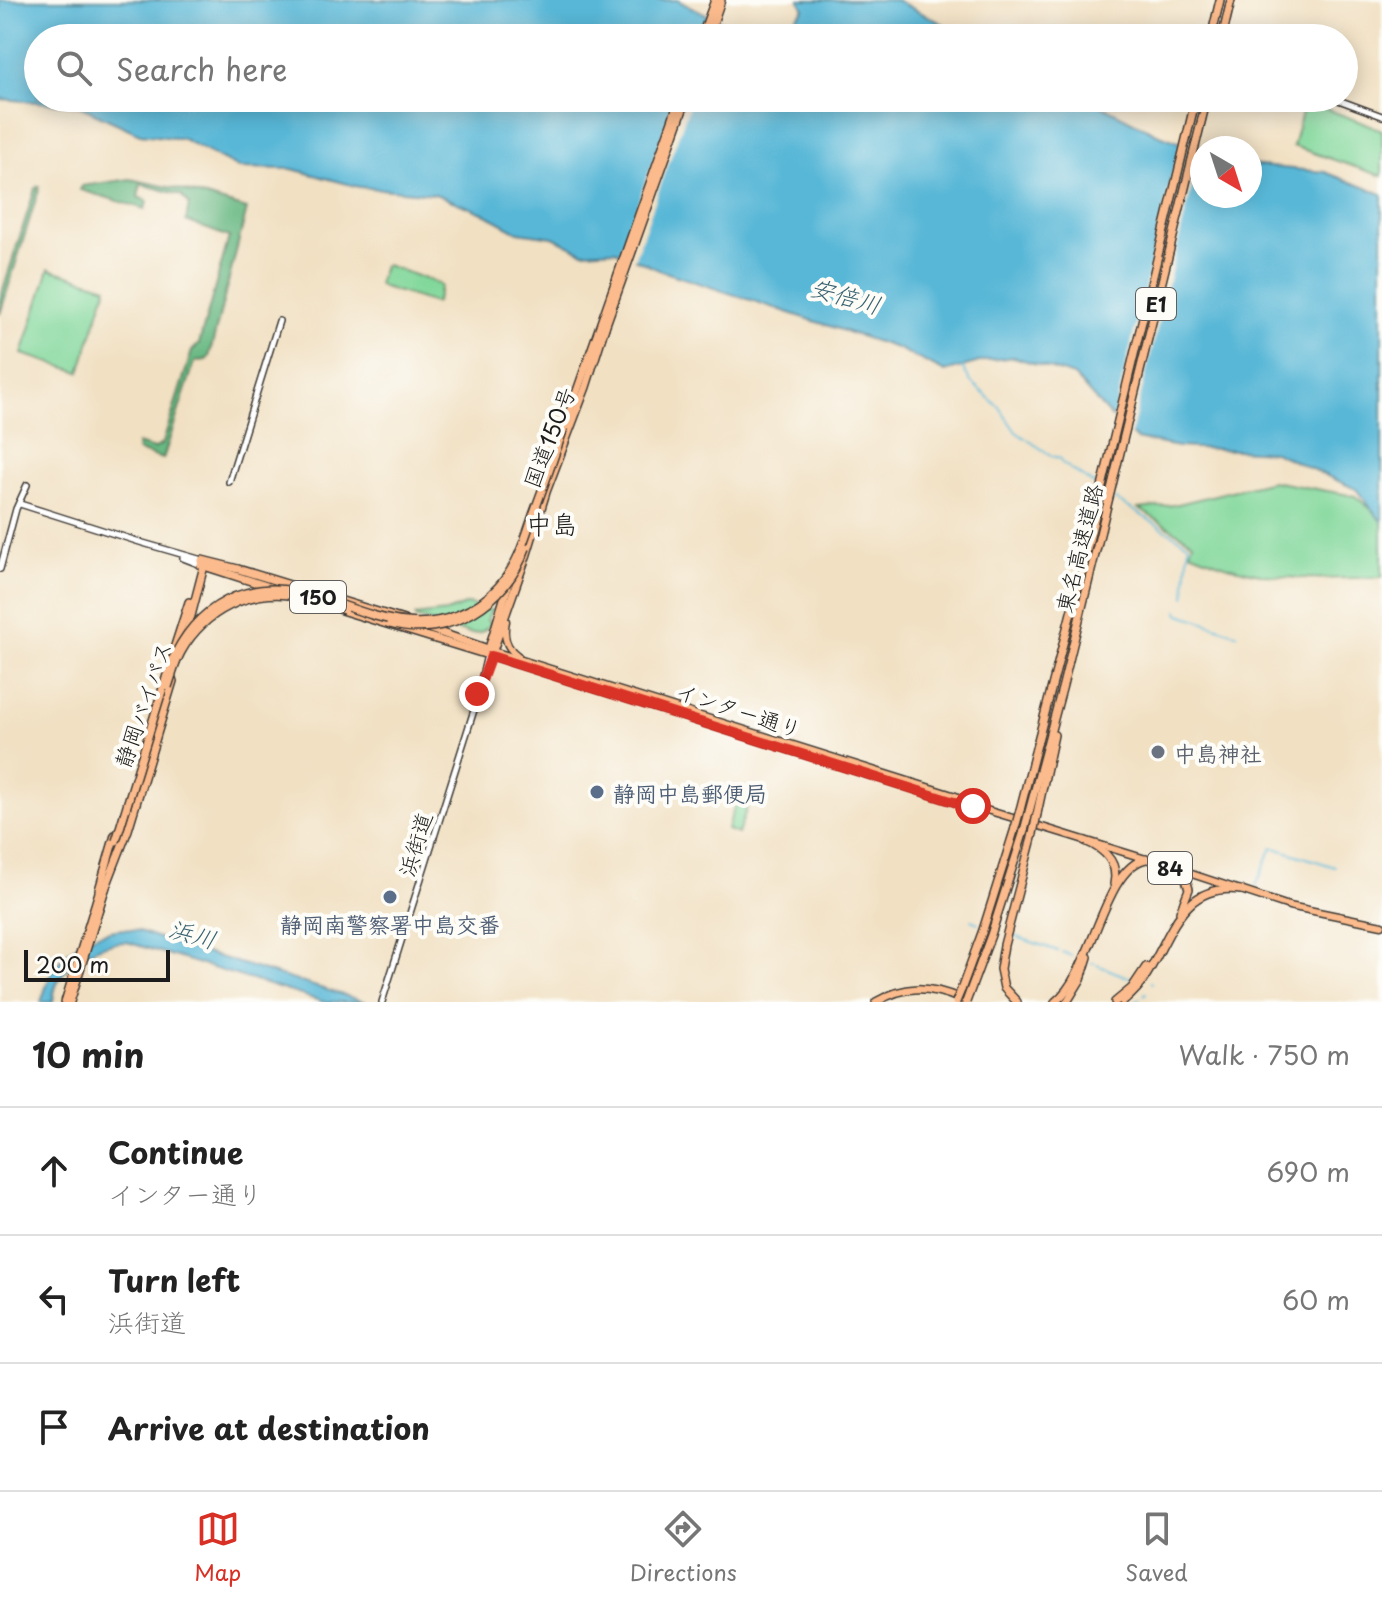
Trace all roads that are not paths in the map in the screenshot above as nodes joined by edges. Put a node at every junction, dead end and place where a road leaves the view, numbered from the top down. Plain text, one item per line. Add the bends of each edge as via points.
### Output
1 (715, 0) edge
2 (721, 0) edge
3 (1220, 0) edge
4 (1231, 0) edge
5 (706, 24) edge
6 (713, 24) edge
7 (1214, 24) edge
8 (1225, 24) edge
9 (1358, 107) edge
10 (675, 112) edge
11 (682, 112) edge
12 (1193, 112) edge
13 (1204, 112) edge
14 (1382, 116) edge
15 (279, 321) dead end
16 (602, 325) junction
17 (565, 428) joint
18 (229, 482) dead end
19 (27, 485) dead end
20 (20, 504) junction
21 (203, 564) junction
22 (0, 569) edge
23 (516, 582) junction
24 (495, 625) junction
25 (450, 636) junction
26 (490, 653) junction
27 (527, 660) junction
28 (1045, 749) junction
29 (973, 806) junction
30 (1029, 812) junction
31 (1013, 818) dead end
32 (1039, 826) dead end
33 (1085, 841) junction
34 (1146, 859) junction
35 (1184, 873) junction
36 (1241, 890) junction
37 (102, 891) junction
38 (1111, 898) junction
39 (1382, 925) edge
40 (1173, 928) junction
41 (1096, 930) junction
42 (1161, 946) junction
43 (966, 997) edge
44 (67, 1002) edge
45 (382, 1002) edge
46 (876, 1002) edge
47 (884, 1002) edge
48 (956, 1002) edge
49 (1017, 1002) edge
50 (1055, 1002) edge
51 (1067, 1002) edge
52 (1115, 1002) edge
53 (1123, 1002) edge

1 - 5 highway
2 - 6 highway
3 - 7 highway
4 - 8 highway
9 - 14 street
10 - 16 highway, 国道150号 / 150
11 - 16 highway, 国道150号 / 150
12 - 28 highway, 東名高速道路 / E1 via 1087,546
13 - 28 highway, 東名高速道路 / E1
15 - 18 street
16 - 17 highway, 国道150号 / 150
16 - 23 highway, 国道150号 / 150 via 596,360
16 - 24 highway, 国道150号 / 150 via 571,397
17 - 37 highway, 静岡バイパス / 150, bridge via 512,567 491,594 464,612 437,621 405,622 296,591 268,589 228,599 195,623 170,665
19 - 20 street
20 - 21 street
20 - 22 street
21 - 25 highway, 150 via 238,569
21 - 26 highway, 150
21 - 37 highway, 150 via 142,785
23 - 26 highway, 国道150号 / 150
23 - 27 main road via 504,636 513,653
24 - 25 highway, 150 via 483,642
24 - 26 highway, 国道150号 / 150
25 - 26 highway, 150
26 - 27 main road, インター通り
26 - 29 main road, インター通り
26 - 45 street, 浜街道
27 - 29 main road, インター通り via 956,796
28 - 30 highway, 東名高速道路 / E1
29 - 31 main road, インター通り
30 - 43 highway, 東名高速道路 / E1, bridge via 983,930
30 - 49 highway, bridge via 1033,834 1000,969 1004,988
32 - 33 main road, 84
33 - 34 main road, 84
33 - 38 highway via 1112,862 1116,877
34 - 35 main road, 84
34 - 38 highway via 1124,872
35 - 36 main road, 84
35 - 40 highway via 1189,889
36 - 39 main road, 84
36 - 40 highway via 1221,889 1195,898
37 - 44 highway, 静岡バイパス / 150
38 - 41 highway
40 - 42 highway
41 - 50 highway via 1071,986
41 - 51 highway via 1081,979
42 - 52 highway via 1132,988
42 - 53 highway via 1145,978
43 - 46 highway via 920,988
43 - 48 highway, 東名高速道路 / E1, bridge
47 - 48 highway via 916,993

